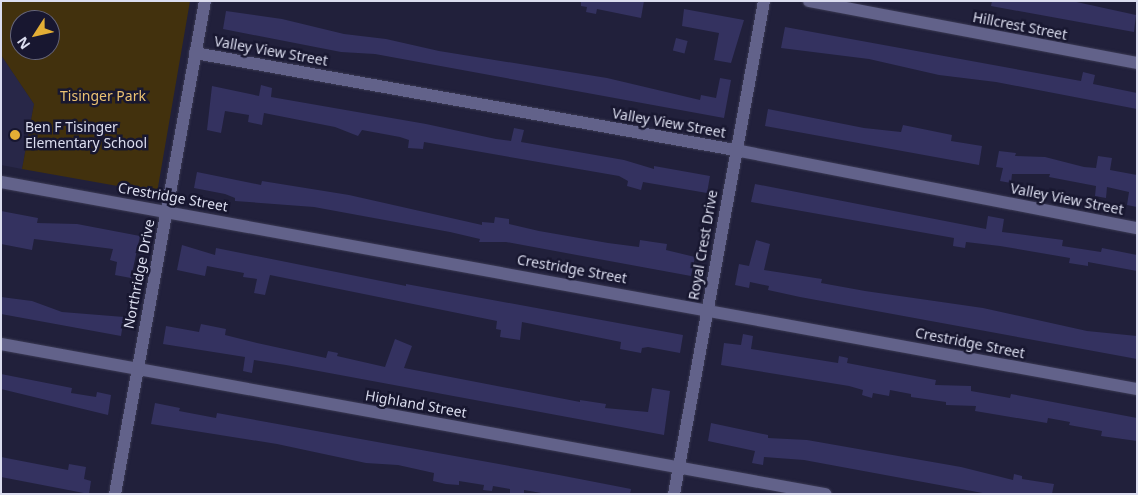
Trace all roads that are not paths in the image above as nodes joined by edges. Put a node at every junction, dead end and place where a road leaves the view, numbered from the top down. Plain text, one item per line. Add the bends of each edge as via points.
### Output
1 (205, 1) edge
2 (764, 1) edge
3 (809, 1) edge
4 (195, 53) junction
5 (1137, 64) edge
6 (736, 150) junction
7 (1, 182) edge
8 (166, 211) junction
9 (1137, 228) edge
10 (707, 309) junction
11 (1, 344) edge
12 (136, 368) junction
13 (1137, 389) edge
14 (678, 467) junction
15 (115, 494) edge
16 (674, 494) edge
17 (825, 494) edge

1 - 4 street, Northridge Drive
2 - 6 street, Royal Crest Drive
3 - 5 street, Hillcrest Street
4 - 6 street, Valley View Street
4 - 8 street, Northridge Drive
6 - 9 street, Valley View Street
6 - 10 street, Royal Crest Drive
7 - 8 street, Crestridge Street
8 - 10 street, Crestridge Street
8 - 12 street, Northridge Drive
10 - 13 street, Crestridge Street
10 - 14 street, Royal Crest Drive
11 - 12 street, Highland Street
12 - 14 street, Highland Street
12 - 15 street, Northridge Drive
14 - 16 street, Royal Crest Drive
14 - 17 street, Highland Street

